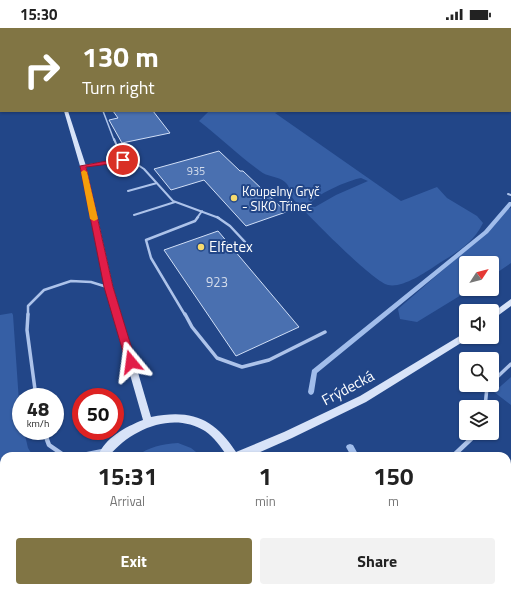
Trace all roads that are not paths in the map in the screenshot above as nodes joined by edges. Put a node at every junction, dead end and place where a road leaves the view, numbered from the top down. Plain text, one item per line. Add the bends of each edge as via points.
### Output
1 (66, 112) edge
2 (103, 112) edge
3 (123, 160) junction
4 (83, 166) junction
5 (157, 183) junction
6 (128, 191) dead end
7 (175, 202) junction
8 (202, 211) junction
9 (134, 215) dead end
10 (245, 242) dead end
11 (109, 287) junction
12 (511, 302) edge
13 (499, 311) edge
14 (325, 332) dead end
15 (459, 340) edge
16 (511, 364) edge
17 (499, 375) edge
18 (35, 388) edge
19 (148, 422) junction
20 (47, 440) edge
21 (470, 440) edge
22 (59, 452) edge
23 (106, 452) edge
24 (230, 452) edge
25 (248, 452) edge
26 (457, 452) edge

1 - 4 main road
2 - 3 lane
3 - 4 lane
3 - 5 lane via 135,163
4 - 11 main road
5 - 6 lane
5 - 7 lane via 169,199
7 - 8 lane
7 - 9 lane
8 - 10 lane via 232,227
8 - 14 lane via 195,221 146,240 151,258 173,296 192,327 217,358 242,367 269,360
11 - 18 lane via 91,282 71,281 44,290 28,306 27,330
11 - 19 main road
12 - 13 main road
15 - 25 main road, Frýdecká via 363,399
16 - 17 lane
19 - 23 main road via 126,433
19 - 24 main road via 169,418 189,420 208,428 223,441
20 - 22 lane via 49,445
21 - 26 lane

